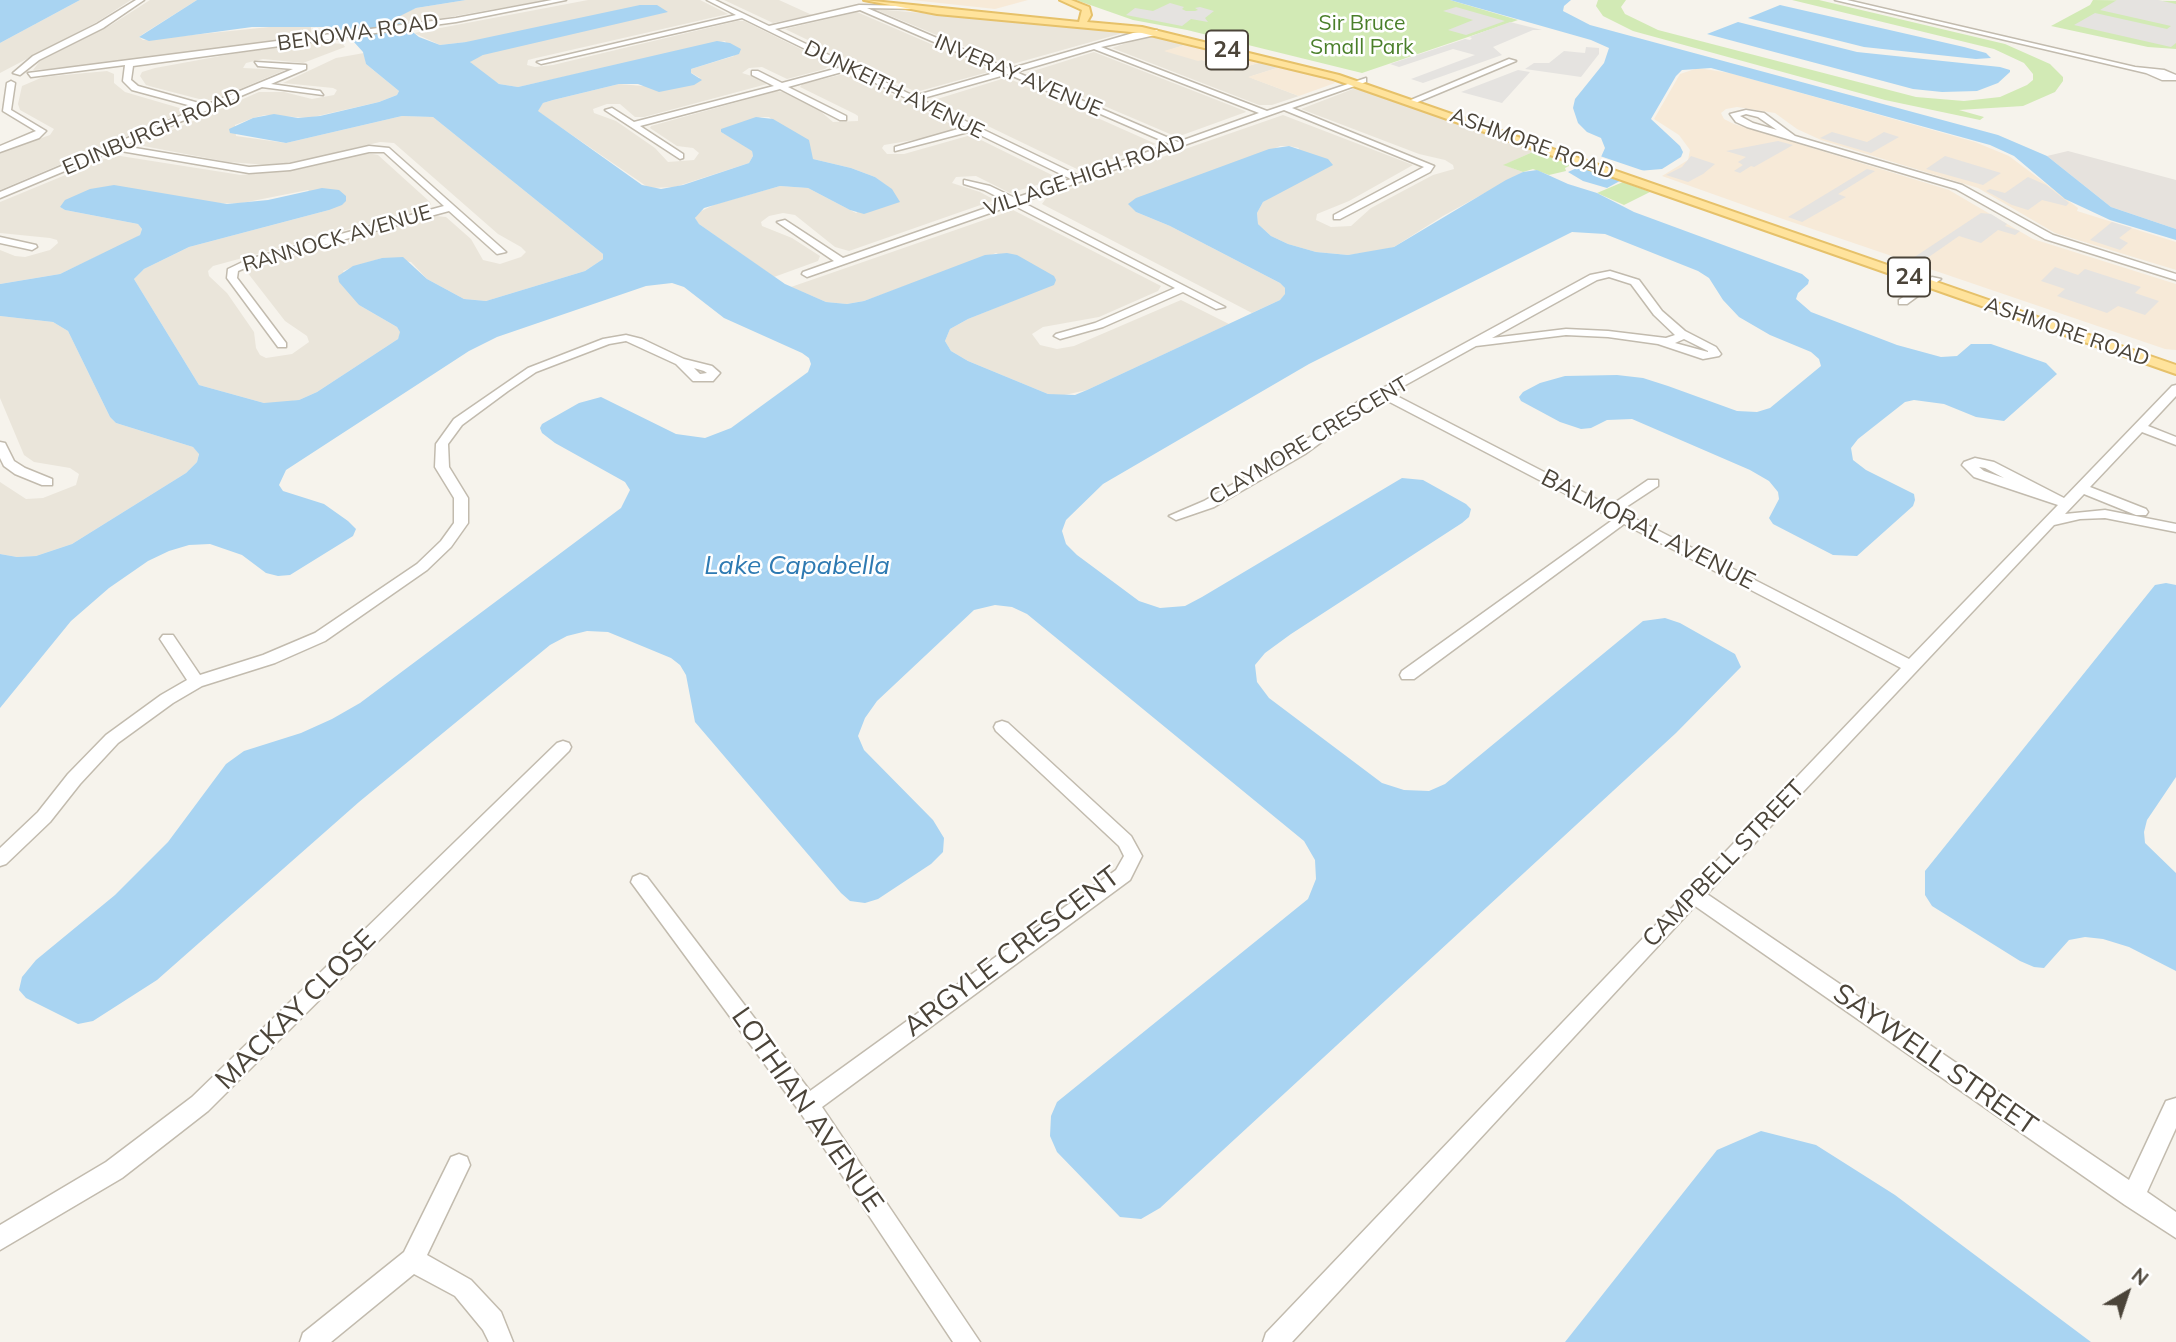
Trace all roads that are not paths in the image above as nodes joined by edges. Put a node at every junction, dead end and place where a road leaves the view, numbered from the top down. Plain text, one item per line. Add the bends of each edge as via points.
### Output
1 (141, 0) edge
2 (563, 0) edge
3 (710, 0) edge
4 (889, 0) edge
5 (1064, 0) edge
6 (1838, 0) edge
7 (572, 1) edge
8 (864, 2) edge
9 (497, 13) junction
10 (743, 16) junction
11 (1083, 21) junction
12 (769, 28) junction
13 (1133, 31) junction
14 (260, 46) junction
15 (1094, 47) junction
16 (209, 54) joint
17 (1512, 61) dead end
18 (541, 62) dead end
19 (258, 64) dead end
20 (2176, 65) edge
21 (128, 68) junction
22 (849, 68) junction
23 (1009, 72) junction
24 (17, 73) junction
25 (755, 73) dead end
26 (31, 75) junction
27 (2166, 76) junction
28 (9, 79) junction
29 (1358, 81) junction
30 (0, 84) edge
31 (264, 85) junction
32 (783, 85) junction
33 (2176, 87) edge
34 (320, 93) dead end
35 (912, 99) junction
36 (1414, 100) junction
37 (1283, 107) junction
38 (208, 108) junction
39 (610, 110) dead end
40 (4, 112) edge
41 (1266, 113) junction
42 (842, 118) dead end
43 (634, 125) junction
44 (972, 128) junction
45 (1791, 136) junction
46 (1177, 144) junction
47 (114, 147) junction
48 (0, 149) edge
49 (898, 149) dead end
50 (680, 156) dead end
51 (1077, 179) junction
52 (967, 182) dead end
53 (0, 195) edge
54 (1014, 201) junction
55 (451, 207) junction
56 (1337, 217) dead end
57 (782, 222) dead end
58 (0, 240) edge
59 (32, 247) dead end
60 (501, 252) dead end
61 (841, 261) junction
62 (807, 274) dead end
63 (2176, 277) edge
64 (1932, 282) junction
65 (1184, 288) junction
66 (1903, 302) dead end
67 (1220, 307) dead end
68 (1515, 321) junction
69 (1681, 333) junction
70 (1535, 335) junction
71 (1060, 336) dead end
72 (1658, 341) junction
73 (1477, 343) junction
74 (282, 345) dead end
75 (680, 362) dead end
76 (2176, 362) edge
77 (2176, 370) edge
78 (2176, 389) edge
79 (1383, 394) junction
80 (2139, 427) junction
81 (2176, 441) edge
82 (0, 446) edge
83 (47, 482) dead end
84 (1653, 483) dead end
85 (2081, 488) junction
86 (2059, 500) junction
87 (1618, 514) junction
88 (1176, 516) dead end
89 (2049, 522) junction
90 (2176, 527) edge
91 (169, 639) dead end
92 (1912, 667) junction
93 (1408, 675) dead end
94 (196, 682) junction
95 (1002, 727) dead end
96 (563, 747) dead end
97 (0, 859) edge
98 (640, 882) dead end
99 (1694, 895) junction
100 (808, 1105) junction
101 (2174, 1108) dead end
102 (459, 1165) dead end
103 (2133, 1197) junction
104 (2176, 1226) edge
105 (0, 1238) edge
106 (412, 1260) junction
107 (312, 1342) edge
108 (501, 1342) edge
109 (968, 1342) edge
110 (1275, 1342) edge

1 - 24 street
2 - 9 street, BENOWA ROAD
3 - 10 street, DUNKEITH AVENUE
4 - 11 main road, ASHMORE ROAD / 24
5 - 11 main road via 1086,9
6 - 27 street
7 - 9 street, BENOWA ROAD
8 - 11 main road, ASHMORE ROAD / 24
8 - 12 street
8 - 23 street, INVERAY AVENUE
9 - 14 street, BENOWA ROAD
10 - 12 street, DUNKEITH AVENUE
10 - 18 street
11 - 13 main road, ASHMORE ROAD / 24
11 - 29 main road, ASHMORE ROAD / 24 via 1176,32
12 - 22 street, DUNKEITH AVENUE
13 - 15 street
13 - 29 main road, ASHMORE ROAD / 24 via 1157,32
14 - 16 street, BENOWA ROAD
14 - 21 street, BENOWA ROAD
15 - 23 street
15 - 41 street
16 - 21 street
17 - 36 street
19 - 31 street, EDINBURGH ROAD via 303,67
20 - 27 street
21 - 26 street
21 - 38 street via 127,81 135,88
22 - 32 street
22 - 35 street, DUNKEITH AVENUE
23 - 35 street
23 - 46 street, INVERAY AVENUE
24 - 26 street
24 - 28 street
25 - 32 street
26 - 28 street
27 - 33 street
28 - 30 street
28 - 40 street
29 - 36 main road, ASHMORE ROAD / 24
29 - 37 street, VILLAGE HIGH ROAD
31 - 34 street
31 - 38 street, EDINBURGH ROAD
32 - 42 street
32 - 43 street
35 - 44 street, DUNKEITH AVENUE
36 - 64 main road, ASHMORE ROAD / 24
37 - 41 street, VILLAGE HIGH ROAD
37 - 56 street via 1429,166
38 - 47 street, EDINBURGH ROAD
39 - 43 street
40 - 48 street via 43,131
41 - 46 street, VILLAGE HIGH ROAD
43 - 50 street
44 - 49 street
44 - 51 street, DUNKEITH AVENUE
45 - 45 street via 1746,123 1734,114 1746,111 1763,116
45 - 63 street via 1959,187 2038,232
46 - 51 street, VILLAGE HIGH ROAD
47 - 53 street, EDINBURGH ROAD
47 - 55 street via 249,170 382,149
51 - 54 street, VILLAGE HIGH ROAD
52 - 54 street
54 - 61 street, VILLAGE HIGH ROAD
54 - 65 street
55 - 60 street
55 - 74 street, RANNOCK AVENUE via 233,269 232,278
57 - 61 street
58 - 59 street
61 - 62 street, VILLAGE HIGH ROAD
64 - 66 street
64 - 76 main road, ASHMORE ROAD / 24
64 - 77 main road, ASHMORE ROAD / 24
65 - 67 street
65 - 71 street
68 - 69 street, CLAYMORE CRESCENT via 1594,276 1610,274 1641,286 1658,313
68 - 70 street
68 - 73 street, CLAYMORE CRESCENT
69 - 72 street, CLAYMORE CRESCENT via 1675,340
69 - 72 street, CLAYMORE CRESCENT via 1715,354 1703,356
70 - 72 street, CLAYMORE CRESCENT via 1608,334
70 - 73 street, CLAYMORE CRESCENT
73 - 79 street, CLAYMORE CRESCENT
75 - 94 street via 626,338 532,370 504,388 458,422 442,444 442,467 461,498 461,523 446,544 320,637
78 - 80 street, CAMPBELL STREET
79 - 87 street, BALMORAL AVENUE
79 - 88 street, CLAYMORE CRESCENT via 1266,471 1209,504
80 - 81 street
80 - 85 street, CAMPBELL STREET
82 - 83 street via 9,463
84 - 87 street
85 - 86 street, CAMPBELL STREET
85 - 90 street
86 - 86 street via 1979,474 1969,465 1989,465
86 - 89 street, CAMPBELL STREET
87 - 92 street, BALMORAL AVENUE
87 - 93 street
89 - 90 street via 2105,514
89 - 92 street, CAMPBELL STREET
91 - 94 street
92 - 99 street, CAMPBELL STREET
94 - 97 street via 112,739 44,817
95 - 100 street, ARGYLE CRESCENT via 1125,841 1133,856 1123,875
96 - 105 street, MACKAY CLOSE via 200,1104 114,1170
98 - 100 street, LOTHIAN AVENUE
99 - 103 street, SAYWELL STREET
99 - 110 street, CAMPBELL STREET
100 - 109 street, LOTHIAN AVENUE
101 - 103 street
102 - 106 street
103 - 104 street, SAYWELL STREET
106 - 107 street
106 - 108 street via 463,1288 492,1321

